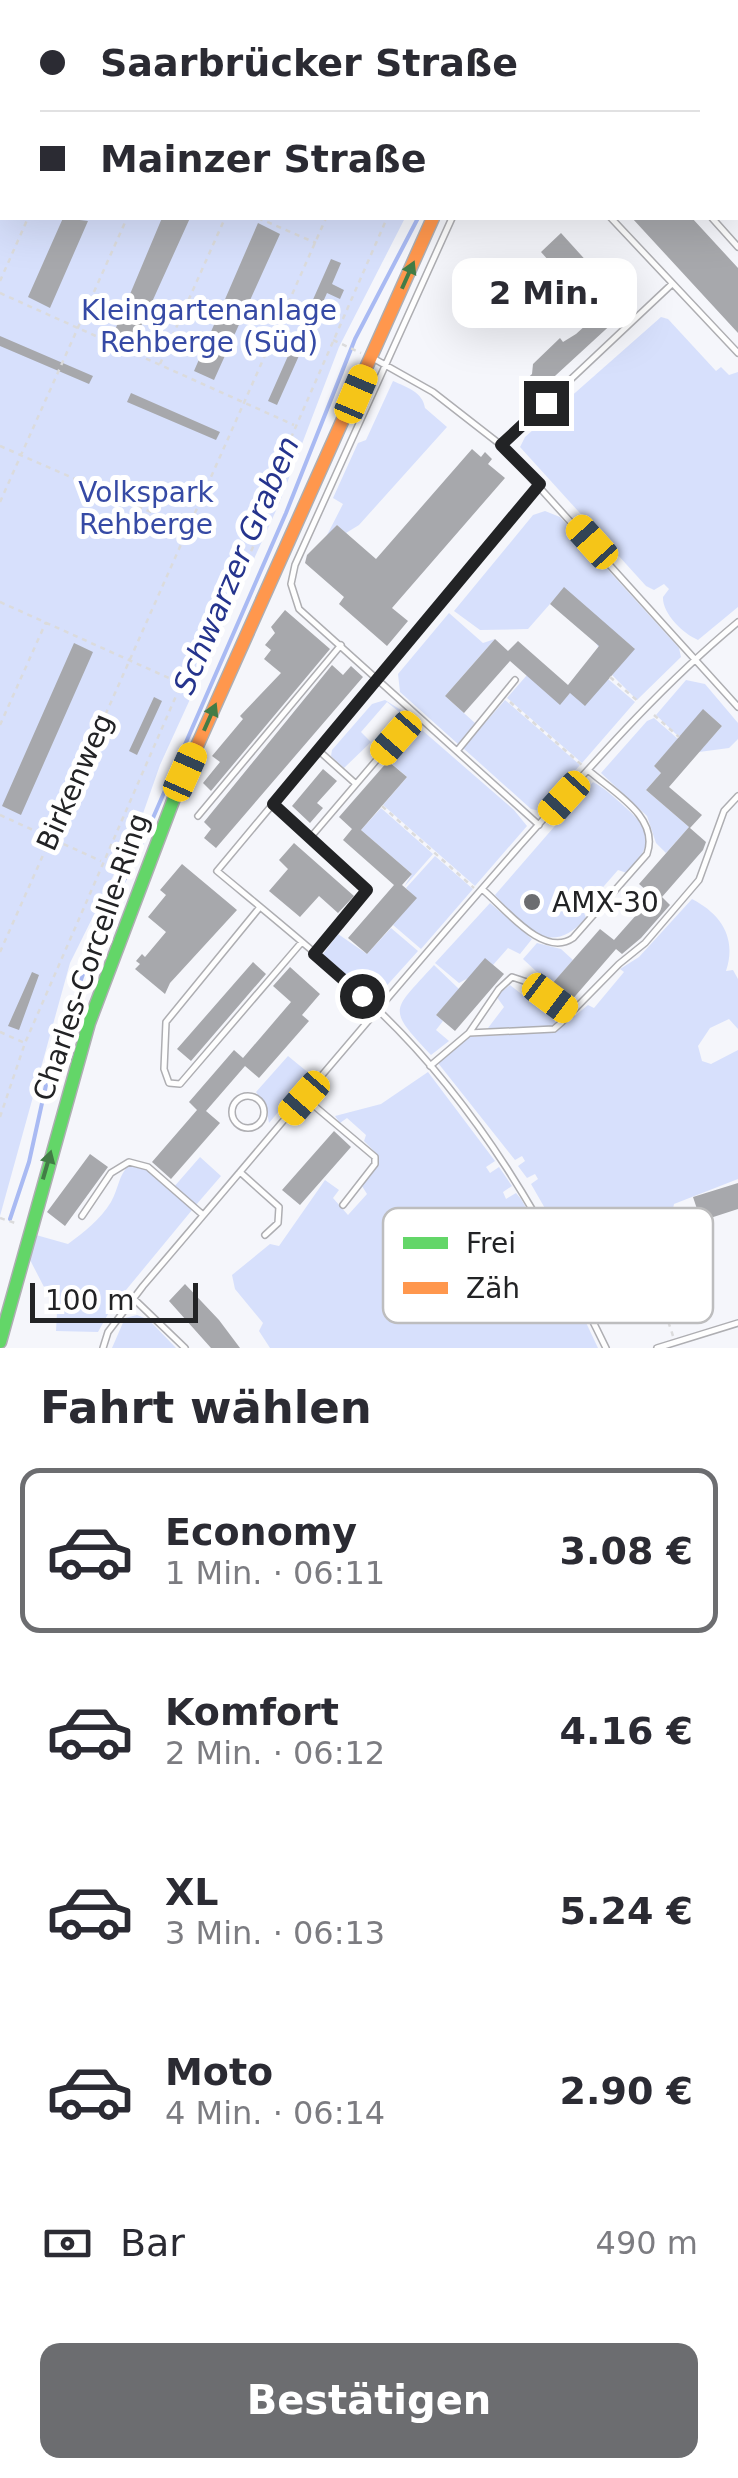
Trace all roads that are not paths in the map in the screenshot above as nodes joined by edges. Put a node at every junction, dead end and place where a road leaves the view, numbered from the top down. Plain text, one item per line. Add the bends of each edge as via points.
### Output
1 (433, 220) edge
2 (451, 220) edge
3 (613, 220) edge
4 (714, 220) edge
5 (738, 247) edge
6 (672, 284) junction
7 (738, 353) edge
8 (371, 357) junction
9 (385, 366) junction
10 (501, 445) junction
11 (540, 484) junction
12 (738, 622) edge
13 (341, 645) junction
14 (694, 658) junction
15 (377, 680) junction
16 (515, 680) dead end
17 (738, 707) edge
18 (415, 715) junction
19 (318, 750) junction
20 (456, 752) junction
21 (588, 770) junction
22 (356, 784) junction
23 (738, 796) edge
24 (273, 804) junction
25 (198, 816) dead end
26 (539, 825) junction
27 (310, 838) junction
28 (480, 890) junction
29 (260, 907) junction
30 (301, 943) junction
31 (314, 954) junction
32 (378, 1010) junction
33 (571, 1014) junction
34 (469, 1033) junction
35 (430, 1066) junction
36 (304, 1098) junction
37 (260, 1121) junction
38 (275, 1132) junction
39 (240, 1172) junction
40 (343, 1205) dead end
41 (532, 1208) edge
42 (82, 1216) dead end
43 (203, 1216) junction
44 (265, 1235) dead end
45 (134, 1299) junction
46 (594, 1323) edge
47 (738, 1323) edge
48 (0, 1342) edge
49 (103, 1348) edge
50 (185, 1348) edge
51 (606, 1348) edge
52 (657, 1348) edge

8 -> 1 street, Charles-Corcelle-Ring
2 - 9 lane
3 - 6 lane
4 - 5 lane
6 - 7 lane
6 - 10 lane
8 - 9 lane
48 -> 8 street, Charles-Corcelle-Ring via 89,1023 170,806
9 - 10 lane via 433,392
9 - 13 lane via 290,584 299,609
10 - 11 lane
11 - 14 lane
11 - 15 lane
12 - 14 lane
13 - 15 lane
13 - 25 lane
14 - 17 lane
14 - 21 lane
15 - 18 lane
15 - 19 lane
16 - 20 lane
18 - 20 lane
18 - 22 lane
19 - 22 lane
19 - 24 lane
20 - 26 lane
21 - 26 lane
21 - 28 lane via 643,818 650,838 646,854 572,938 557,945 542,941
22 - 27 lane
23 - 33 lane via 724,812 699,880
24 - 27 lane
24 - 29 lane via 217,871
26 - 28 lane
27 - 31 lane via 367,890
28 - 32 lane
29 - 30 lane
29 - 30 lane via 166,1022 169,1083 180,1084
30 - 31 lane
31 - 32 lane
32 - 35 lane
32 - 36 lane
33 - 34 lane via 554,1029
33 - 34 lane via 512,977
34 - 35 lane
35 - 41 lane
36 - 38 lane
36 - 40 lane via 375,1157
37 - 37 lane via 258,1100 236,1102 237,1124 248,1128
37 - 38 lane
38 - 39 lane
39 - 43 lane
39 - 44 lane via 279,1207 278,1223
42 - 43 lane via 111,1173 129,1162 148,1167
43 - 45 lane
45 - 49 lane
45 - 50 lane
46 - 51 lane
47 - 52 lane

